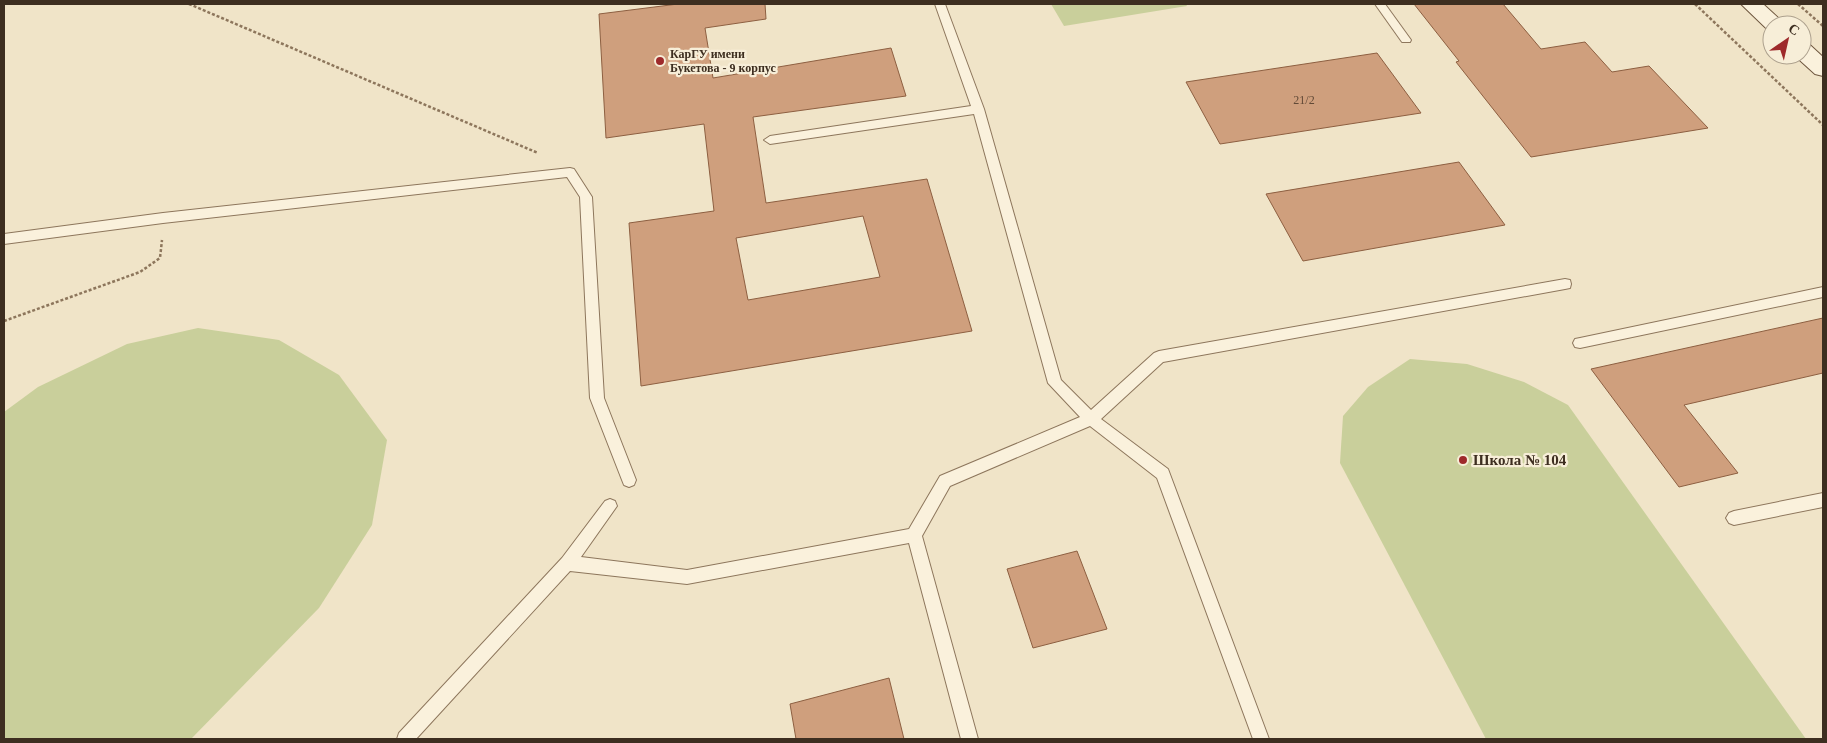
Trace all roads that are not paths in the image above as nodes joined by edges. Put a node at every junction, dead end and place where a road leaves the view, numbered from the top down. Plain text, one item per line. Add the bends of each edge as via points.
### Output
1 (940, 4) edge
2 (1380, 4) edge
3 (1751, 4) edge
4 (1764, 15) edge
5 (1406, 40) dead end
6 (1812, 59) edge
7 (1823, 69) edge
8 (978, 109) junction
9 (770, 140) dead end
10 (4, 239) edge
11 (1566, 284) dead end
12 (1823, 292) edge
13 (1580, 343) dead end
14 (1091, 419) junction
15 (629, 480) dead end
16 (1823, 500) edge
17 (610, 506) dead end
18 (1734, 518) dead end
19 (914, 535) junction
20 (567, 563) junction
21 (405, 739) edge
22 (970, 739) edge
23 (1261, 739) edge

1 - 8 lane
2 - 5 lane
3 - 4 main road
6 - 7 main road
8 - 9 lane
8 - 14 lane via 1055,382
10 - 15 lane via 570,172 586,197 597,398
11 - 14 lane via 1159,357
12 - 13 lane
14 - 19 lane via 945,481
14 - 23 lane via 1163,474
16 - 18 lane
17 - 20 lane
19 - 20 lane via 687,577
19 - 22 lane
20 - 21 lane

